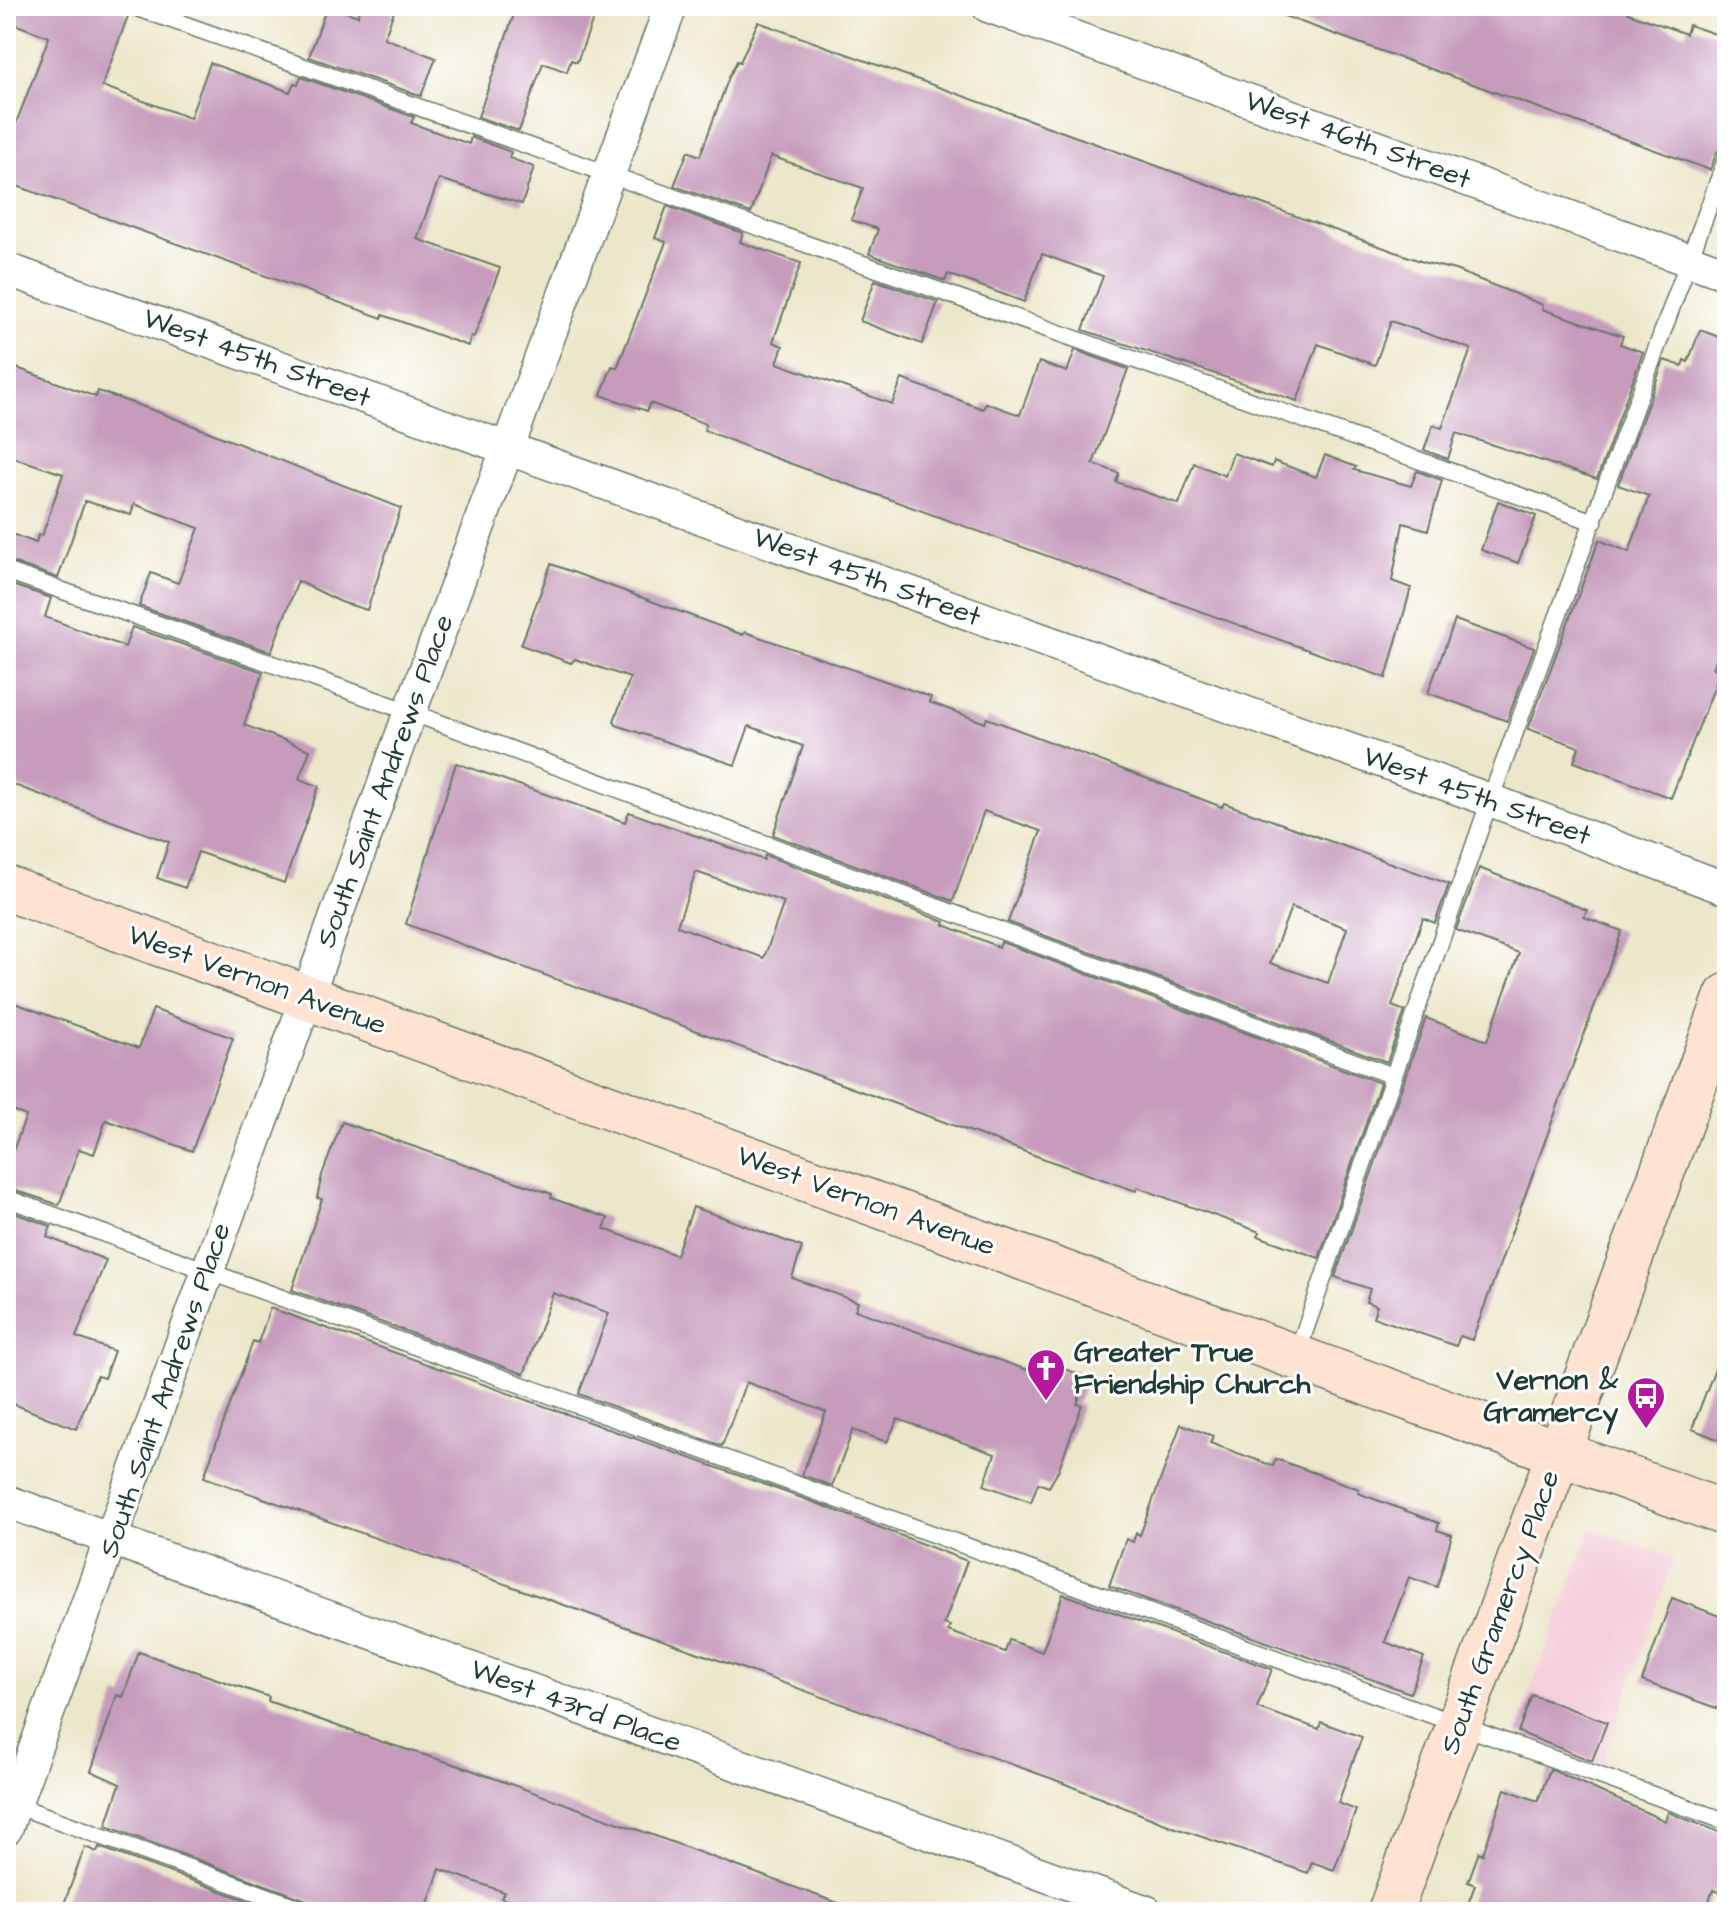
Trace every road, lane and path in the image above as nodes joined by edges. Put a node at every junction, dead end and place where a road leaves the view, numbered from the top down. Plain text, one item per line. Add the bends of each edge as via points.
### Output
1 (132, 6) edge
2 (671, 6) edge
3 (988, 6) edge
4 (1727, 157) edge
5 (607, 176) junction
6 (1690, 260) junction
7 (6, 269) edge
8 (1727, 274) edge
9 (509, 448) junction
10 (1594, 522) junction
11 (6, 571) edge
12 (410, 712) junction
13 (1490, 800) junction
14 (6, 888) edge
15 (1727, 889) edge
16 (1727, 996) edge
17 (306, 997) junction
18 (1393, 1076) junction
19 (6, 1198) edge
20 (207, 1269) junction
21 (1295, 1357) junction
22 (1557, 1453) junction
23 (6, 1501) edge
24 (1727, 1514) edge
25 (113, 1539) junction
26 (1460, 1726) junction
27 (10, 1817) edge
28 (1727, 1822) edge
29 (311, 1912) edge
30 (1147, 1912) edge
31 (1390, 1912) edge

1 - 5 lane
2 - 5 street, South Saint Andrews Place
3 - 6 street, West 46th Street
4 - 6 lane
5 - 9 street, South Saint Andrews Place
5 - 10 lane
6 - 8 street, West 46th Street
6 - 10 lane
7 - 9 street, West 45th Street
9 - 12 street, South Saint Andrews Place
9 - 13 street, West 45th Street
10 - 13 lane
11 - 12 lane
12 - 17 street, South Saint Andrews Place
12 - 18 lane
13 - 15 street, West 45th Street
13 - 18 lane
14 - 17 main road, West Vernon Avenue
16 - 22 main road, South Gramercy Place
17 - 20 street, South Saint Andrews Place
17 - 21 main road, West Vernon Avenue
18 - 21 lane
19 - 20 lane
20 - 25 street, South Saint Andrews Place
20 - 26 lane
21 - 22 main road, West Vernon Avenue
22 - 24 main road, West Vernon Avenue
22 - 26 main road, South Gramercy Place
23 - 25 street, West 43rd Place
25 - 27 street, South Saint Andrews Place
25 - 30 street, West 43rd Place
26 - 28 lane
26 - 31 main road, South Gramercy Place
27 - 29 lane

